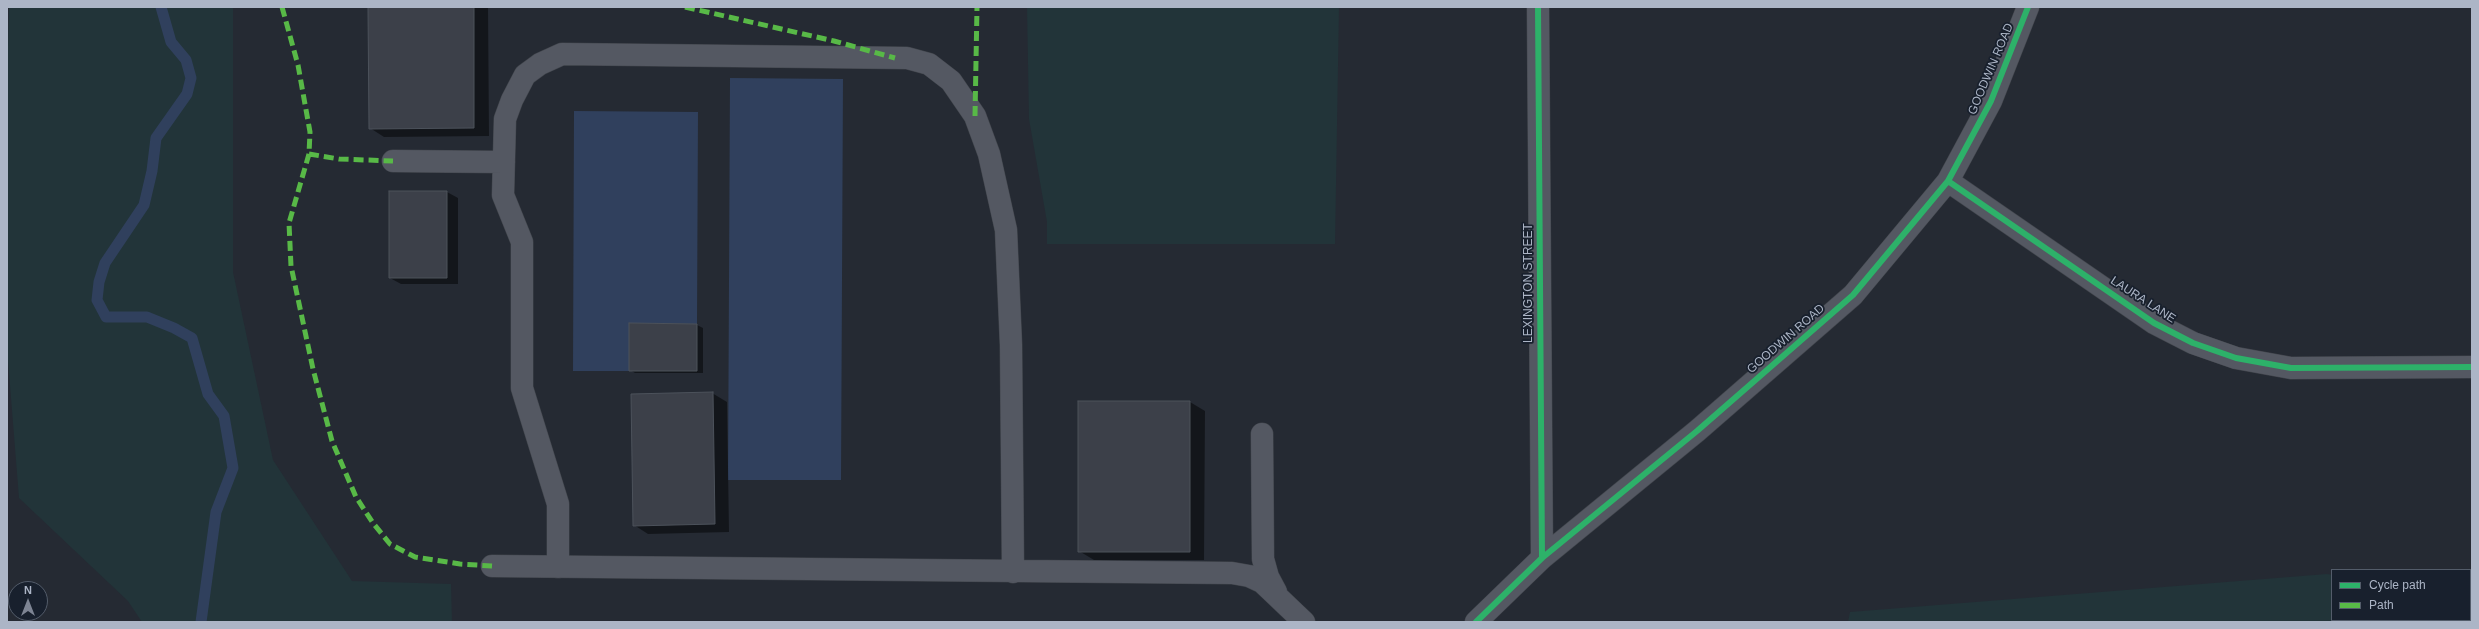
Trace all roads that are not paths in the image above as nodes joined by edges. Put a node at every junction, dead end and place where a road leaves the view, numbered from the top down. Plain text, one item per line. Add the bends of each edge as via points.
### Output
1 (1538, 7) edge
2 (2028, 7) edge
3 (393, 161) dead end
4 (504, 162) junction
5 (1948, 181) junction
6 (2472, 367) edge
7 (1262, 434) dead end
8 (1542, 558) junction
9 (492, 566) dead end
10 (558, 567) junction
11 (1013, 572) junction
12 (1279, 596) junction
13 (1304, 622) edge
14 (1476, 622) edge

1 - 8 street, LEXINGTON STREET
2 - 5 street, GOODWIN ROAD via 1992,101
3 - 4 street
4 - 10 street via 503,195 522,242 522,388 558,504
4 - 11 street via 505,119 512,100 526,75 540,64 562,54 907,58 929,64 951,81 975,116 989,154 1006,230 1011,345
5 - 6 street, LAURA LANE via 2154,323 2193,343 2236,358 2291,368
5 - 8 street, GOODWIN ROAD via 1853,295 1697,431
7 - 12 street via 1262,559 1268,577
8 - 14 street, GOODWIN ROAD
9 - 10 street
10 - 11 street
11 - 12 street via 1232,573 1249,576 1262,582
12 - 13 street

